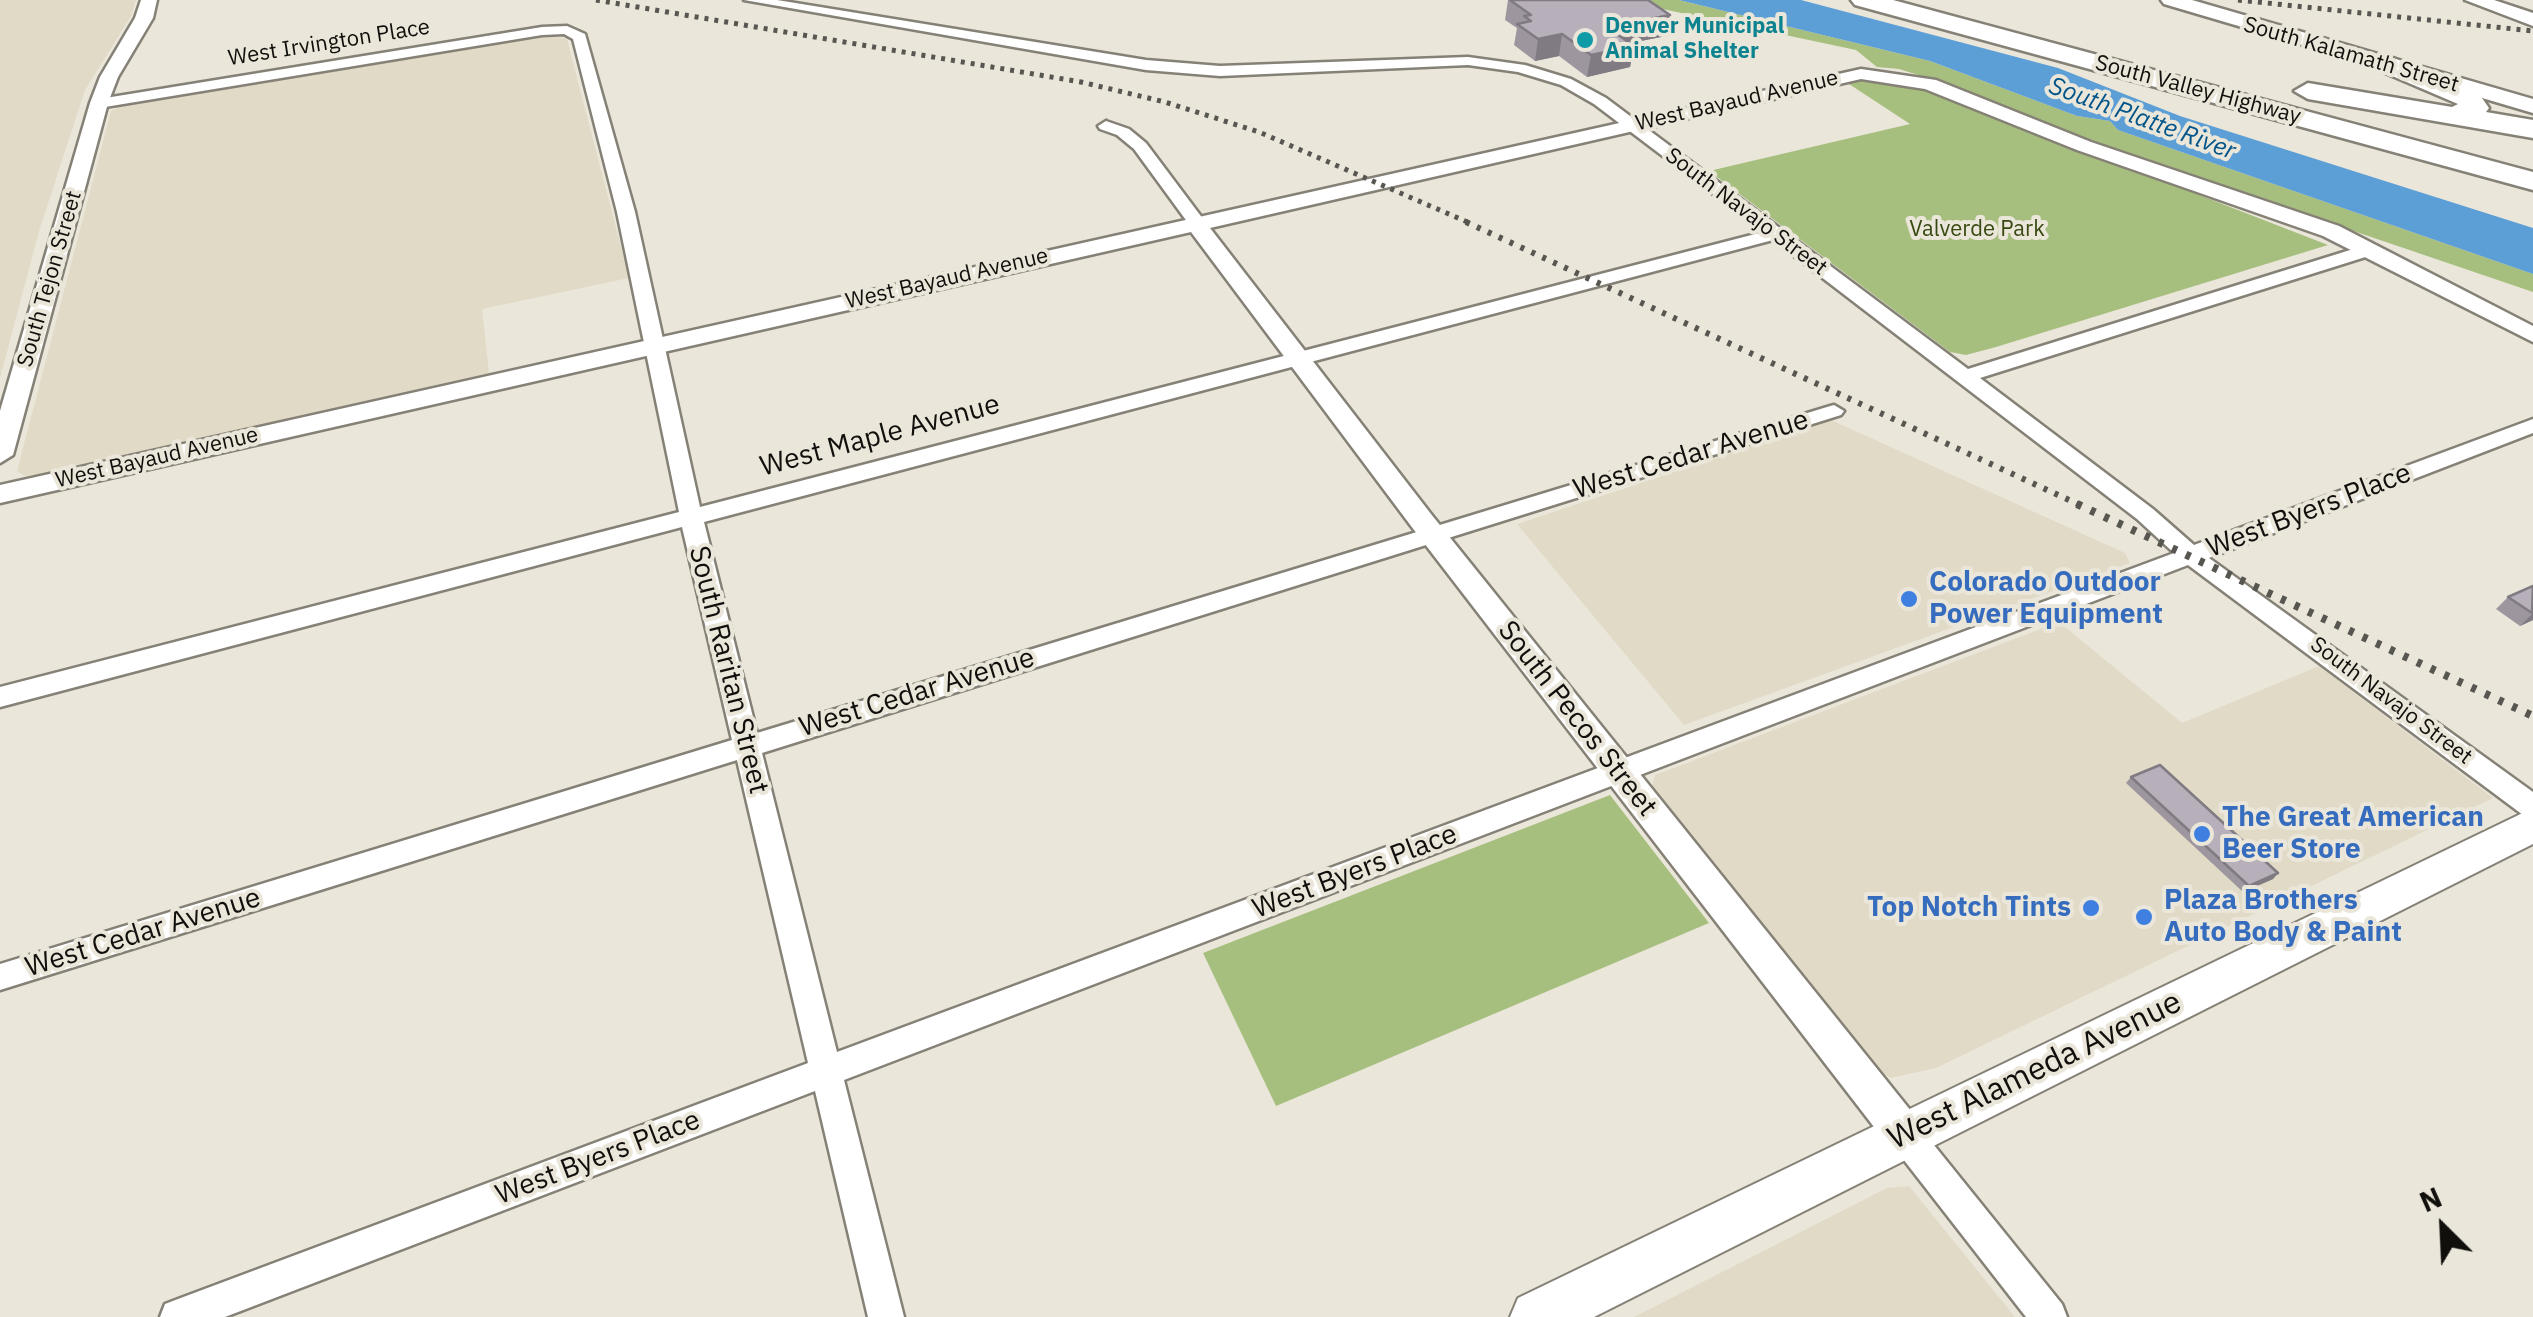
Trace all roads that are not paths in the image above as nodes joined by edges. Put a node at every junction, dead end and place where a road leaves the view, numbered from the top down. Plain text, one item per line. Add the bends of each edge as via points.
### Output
1 (149, 0) edge
2 (751, 0) edge
3 (1864, 0) edge
4 (1928, 0) edge
5 (2476, 0) edge
6 (2180, 1) edge
7 (2533, 20) edge
8 (1965, 27) junction
9 (567, 30) joint
10 (2086, 40) junction
11 (2392, 66) junction
12 (99, 103) junction
13 (2533, 106) edge
14 (2421, 113) junction
15 (1630, 125) junction
16 (1106, 126) dead end
17 (2533, 129) edge
18 (2533, 161) edge
19 (2533, 182) edge
20 (2533, 208) edge
21 (1197, 223) junction
22 (1776, 234) junction
23 (2369, 250) junction
24 (2533, 335) edge
25 (657, 345) junction
26 (1297, 358) junction
27 (1965, 376) junction
28 (1834, 411) dead end
29 (2533, 426) edge
30 (0, 455) edge
31 (0, 494) edge
32 (690, 516) junction
33 (1432, 534) junction
34 (2191, 556) junction
35 (0, 698) edge
36 (747, 746) junction
37 (1618, 773) junction
38 (2533, 807) edge
39 (2533, 825) edge
40 (0, 977) edge
41 (828, 1070) junction
42 (1905, 1135) junction
43 (178, 1317) edge
44 (886, 1317) edge
45 (1537, 1317) edge
46 (2048, 1317) edge

1 - 12 street, South Tejon Street
2 - 15 street, South Navajo Street via 1146,64 1220,70 1494,62 1566,82
3 - 8 highway, South Valley Highway
4 - 10 highway, South Valley Highway
5 - 7 main road
6 - 11 main road, South Kalamath Street
8 - 19 highway, South Valley Highway
8 - 20 highway
9 - 12 street, West Irvington Place
9 - 25 street, South Raritan Street via 582,40
10 - 14 highway
10 - 18 highway, South Valley Highway
11 - 13 main road, South Kalamath Street
11 - 14 highway via 2475,106 2461,114
12 - 30 street, South Tejon Street
14 - 17 highway
15 - 21 street, West Bayaud Avenue
15 - 22 street, South Navajo Street
15 - 23 street, West Bayaud Avenue via 1844,76 1895,76
16 - 21 street, South Pecos Street via 1140,146
21 - 25 street, West Bayaud Avenue
21 - 26 street, South Pecos Street
22 - 26 street, West Maple Avenue
22 - 27 street, South Navajo Street
23 - 24 street, West Bayaud Avenue
23 - 27 street
25 - 31 street, West Bayaud Avenue
25 - 32 street, South Raritan Street
26 - 32 street, West Maple Avenue
26 - 33 street, South Pecos Street
27 - 34 street, South Navajo Street
28 - 33 street, West Cedar Avenue
29 - 34 street, West Byers Place
32 - 35 street, West Maple Avenue
32 - 36 street, South Raritan Street
33 - 36 street, West Cedar Avenue
33 - 37 street, South Pecos Street
34 - 37 street, West Byers Place
34 - 38 street, South Navajo Street
36 - 40 street, West Cedar Avenue
36 - 41 street, South Raritan Street
37 - 41 street, West Byers Place
37 - 42 street, South Pecos Street
39 - 42 main road, West Alameda Avenue
41 - 43 street, West Byers Place
41 - 44 street, South Raritan Street
42 - 45 main road, West Alameda Avenue
42 - 46 street, South Pecos Street

